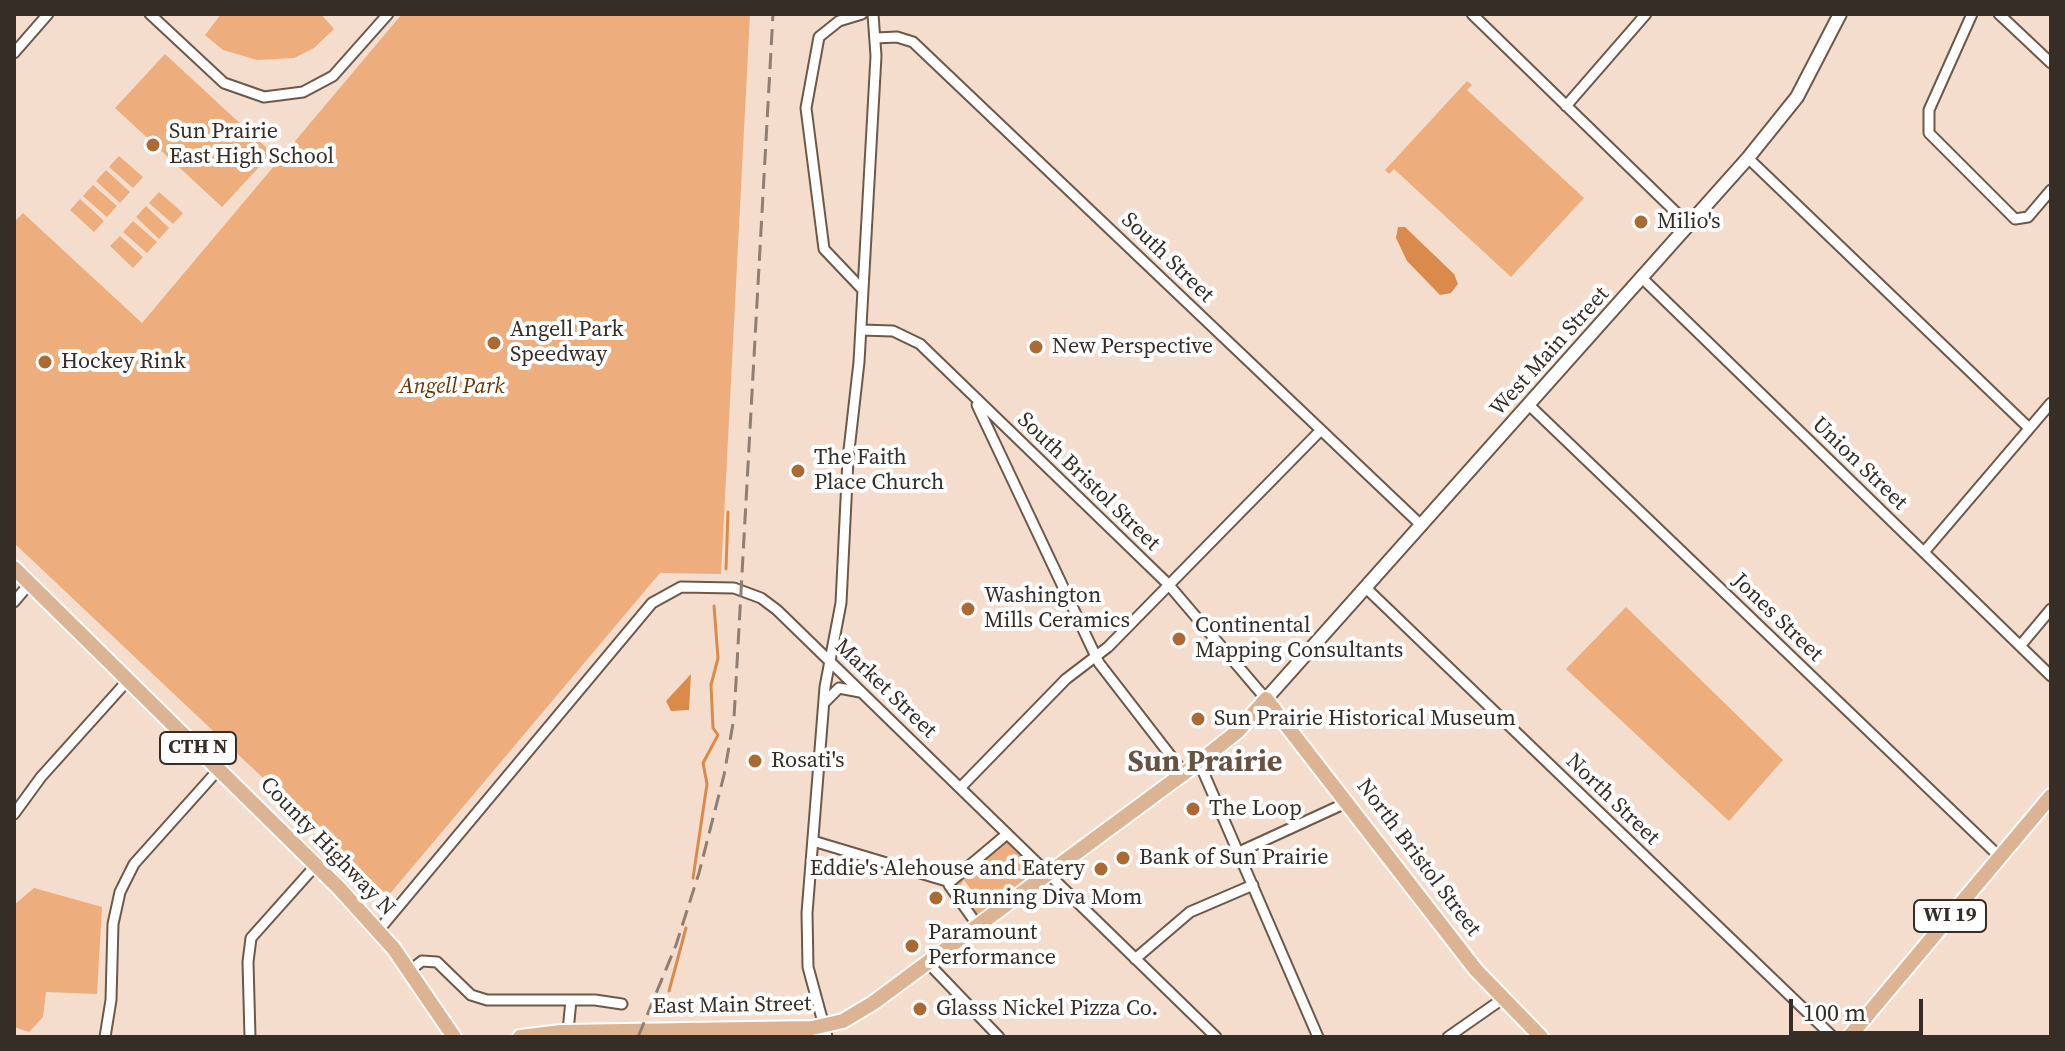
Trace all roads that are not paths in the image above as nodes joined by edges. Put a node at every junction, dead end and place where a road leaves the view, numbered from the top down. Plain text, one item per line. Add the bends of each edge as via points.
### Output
1 (48, 14) edge
2 (150, 14) edge
3 (388, 14) edge
4 (862, 14) edge
5 (873, 14) edge
6 (1472, 14) edge
7 (1646, 14) edge
8 (1840, 14) edge
9 (1972, 14) edge
10 (1999, 14) edge
11 (876, 38) junction
12 (14, 53) edge
13 (2051, 63) edge
14 (1566, 106) junction
15 (1748, 158) junction
16 (2051, 190) edge
17 (1689, 225) junction
18 (1642, 278) junction
19 (862, 289) junction
20 (861, 330) junction
21 (974, 398) junction
22 (2051, 403) edge
23 (1529, 405) junction
24 (2029, 428) junction
25 (1321, 430) junction
26 (1422, 526) junction
27 (1924, 552) junction
28 (14, 568) edge
29 (30, 583) junction
30 (1168, 584) junction
31 (1366, 588) junction
32 (14, 602) edge
33 (2051, 609) edge
34 (2020, 646) junction
35 (1096, 657) junction
36 (829, 659) junction
37 (2051, 676) edge
38 (129, 679) junction
39 (865, 695) junction
40 (1266, 699) junction
41 (824, 703) junction
42 (1199, 762) junction
43 (219, 769) junction
44 (1184, 773) junction
45 (960, 788) junction
46 (2051, 796) edge
47 (1348, 802) junction
48 (14, 814) edge
49 (1007, 834) junction
50 (813, 841) junction
51 (1239, 852) junction
52 (2000, 857) junction
53 (317, 864) junction
54 (1049, 874) junction
55 (950, 884) junction
56 (1253, 885) junction
57 (974, 922) junction
58 (378, 931) junction
59 (1135, 959) junction
60 (928, 963) junction
61 (409, 971) junction
62 (571, 1000) junction
63 (1501, 1000) junction
64 (622, 1004) dead end
65 (568, 1031) junction
66 (826, 1031) edge
67 (105, 1037) edge
68 (250, 1037) edge
69 (454, 1037) edge
70 (520, 1037) edge
71 (999, 1037) edge
72 (1216, 1037) edge
73 (1318, 1037) edge
74 (1448, 1037) edge
75 (1541, 1037) edge
76 (1833, 1037) edge
77 (1849, 1037) edge

1 - 12 street
2 - 3 street via 224,83 264,97 303,92 333,76
4 - 19 street via 839,21 819,37 806,108 824,249
5 - 11 street
6 - 14 street
7 - 14 street
8 - 15 main road, West Main Street via 1797,97
9 - 16 street via 1929,110 1928,126 1935,141 2015,219 2023,219
10 - 13 street
11 - 19 street
11 - 25 street, South Street via 905,37 913,42
14 - 17 street
15 - 17 main road, West Main Street
15 - 24 street
17 - 18 main road, West Main Street
18 - 23 main road, West Main Street
18 - 27 street, Union Street
19 - 20 street
20 - 21 street, South Bristol Street via 912,337
20 - 36 street via 841,603
21 - 30 street, South Bristol Street
21 - 35 street
22 - 24 street
23 - 26 main road, West Main Street
23 - 52 street, Jones Street
24 - 27 street
25 - 26 street, South Street
25 - 30 street
26 - 31 main road, West Main Street
27 - 34 street, Union Street
28 - 29 main road, County Highway N / CTH N
29 - 32 street
29 - 38 main road, County Highway N / CTH N
30 - 35 street
30 - 40 street, South Bristol Street
31 - 40 main road, West Main Street
31 - 76 street, North Street
33 - 34 street
34 - 37 street, Union Street
35 - 44 street
35 - 45 street via 1066,679
36 - 39 street, Market Street
36 - 41 street
36 - 58 street, Market Street via 752,593 706,586 670,590 645,610
38 - 43 main road, County Highway N / CTH N
38 - 48 street
39 - 41 street via 844,687
39 - 45 street, Market Street
40 - 42 main road, East Main Street via 1238,731
40 - 47 main road, North Bristol Street
41 - 50 street
42 - 44 main road, East Main Street
42 - 51 street
43 - 53 main road, County Highway N / CTH N
43 - 67 street via 134,864 120,892
44 - 54 main road, East Main Street
45 - 49 street, Market Street
46 - 52 main road, WI 19
47 - 51 street
47 - 63 main road, North Bristol Street
49 - 54 street, Market Street
49 - 55 street
50 - 55 street
50 - 66 street via 808,967
51 - 56 street
52 - 77 main road, WI 19
53 - 58 main road, County Highway N / CTH N
53 - 68 street via 251,938
54 - 57 main road, East Main Street
54 - 59 street, Market Street
55 - 57 street
56 - 59 street via 1190,912
56 - 73 street
57 - 60 main road, East Main Street
58 - 61 main road, County Highway N / CTH N
59 - 72 street, Market Street
60 - 66 main road, East Main Street
60 - 71 street
61 - 62 street via 422,961 437,962 471,995 487,1000
61 - 69 main road, County Highway N / CTH N
62 - 64 street
62 - 65 street
63 - 74 street
63 - 75 main road, North Bristol Street
65 - 66 main road, East Main Street
65 - 70 main road, East Main Street

